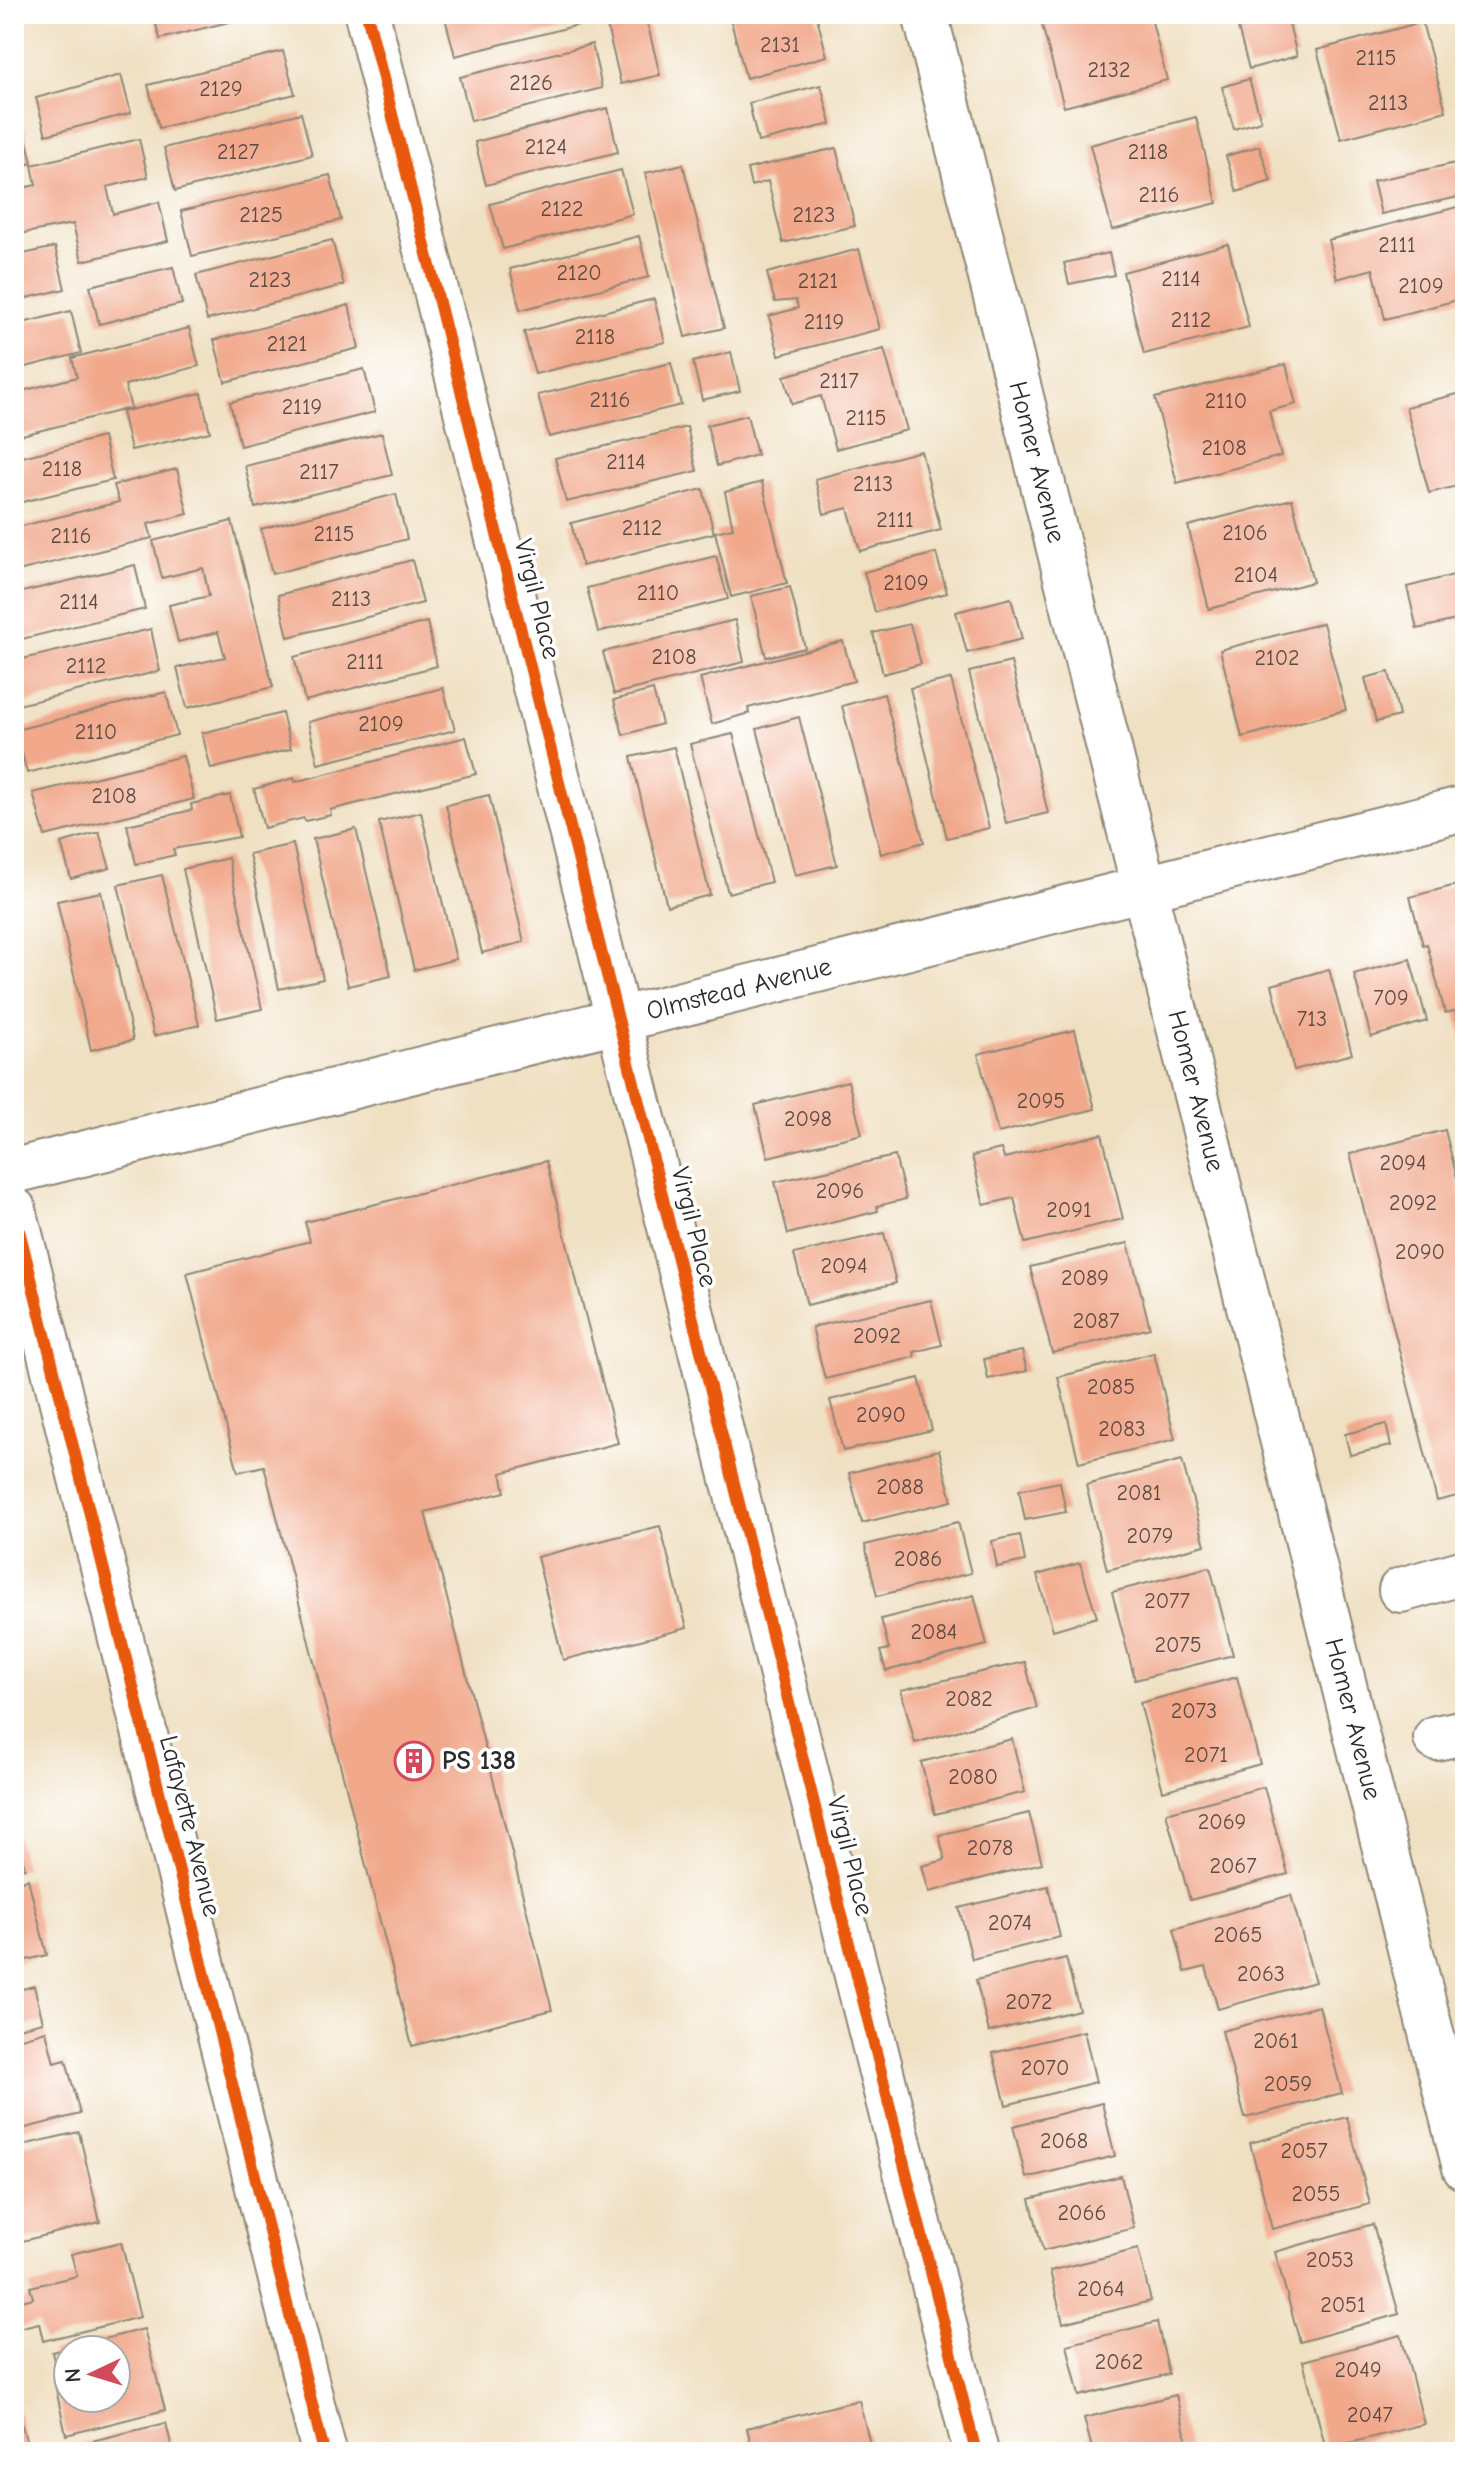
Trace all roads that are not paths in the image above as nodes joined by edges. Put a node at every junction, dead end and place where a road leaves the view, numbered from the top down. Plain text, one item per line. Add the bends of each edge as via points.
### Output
1 (367, 14) edge
2 (925, 14) edge
3 (1465, 808) edge
4 (1145, 889) junction
5 (619, 1020) junction
6 (14, 1171) edge
7 (14, 1210) edge
8 (1465, 1572) edge
9 (1401, 1590) dead end
10 (1465, 2168) edge
11 (324, 2452) edge
12 (976, 2452) edge

1 - 5 street, Virgil Place
2 - 4 street, Homer Avenue
3 - 4 street, Olmstead Avenue
4 - 5 street, Olmstead Avenue
4 - 10 street, Homer Avenue
5 - 6 street, Olmstead Avenue
5 - 12 street, Virgil Place
7 - 11 street, Lafayette Avenue
8 - 9 street

